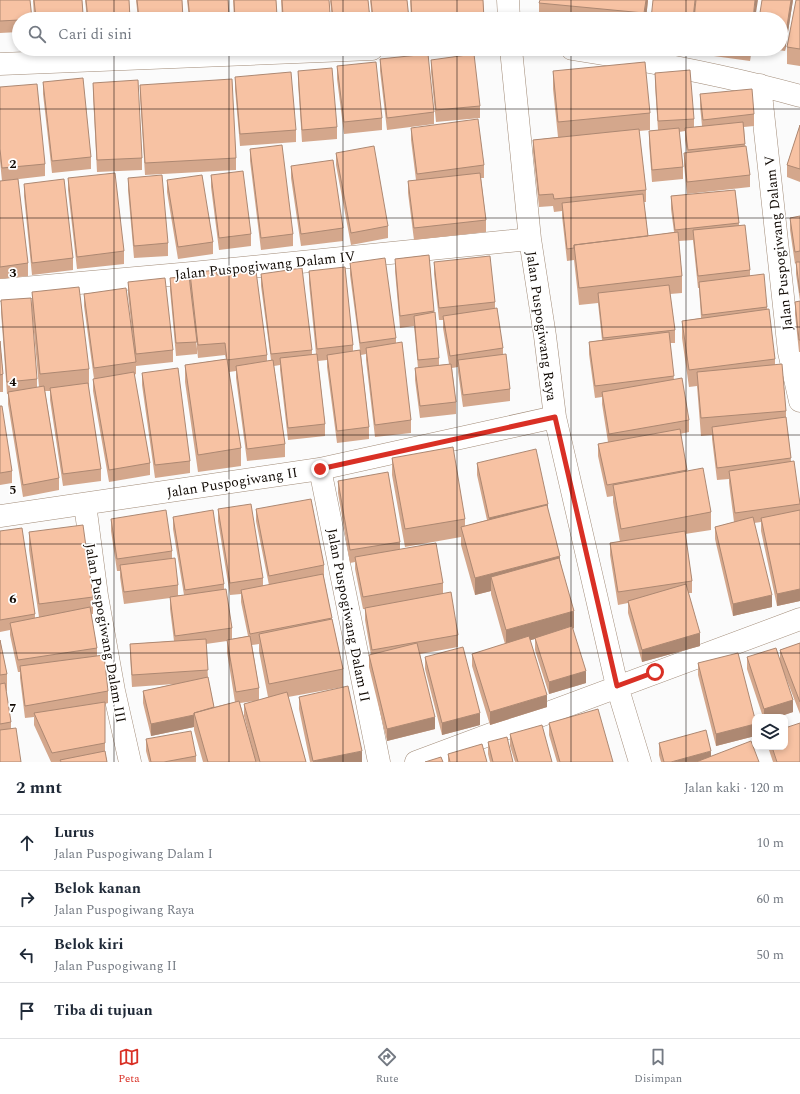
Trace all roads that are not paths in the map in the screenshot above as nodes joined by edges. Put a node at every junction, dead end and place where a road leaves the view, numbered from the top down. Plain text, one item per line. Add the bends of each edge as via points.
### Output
1 (508, 0) edge
2 (509, 12) edge
3 (198, 56) edge
4 (512, 56) edge
5 (617, 56) edge
6 (0, 64) edge
7 (760, 85) junction
8 (800, 96) edge
9 (530, 239) junction
10 (0, 290) edge
11 (800, 401) edge
12 (555, 417) junction
13 (320, 469) junction
14 (85, 504) junction
15 (0, 516) edge
16 (800, 619) edge
17 (617, 686) junction
18 (130, 762) edge
19 (379, 762) edge
20 (416, 762) edge
21 (640, 762) edge

1 - 2 street
3 - 6 street
4 - 9 street, Jalan Puspogiwang Raya
5 - 7 street
7 - 8 street
7 - 11 street, Jalan Puspogiwang Dalam V via 789,352
9 - 10 street, Jalan Puspogiwang Dalam IV
9 - 12 street, Jalan Puspogiwang Raya
12 - 13 street, Jalan Puspogiwang II
12 - 17 street, Jalan Puspogiwang Raya
13 - 14 street, Jalan Puspogiwang II
13 - 19 street, Jalan Puspogiwang Dalam II
14 - 15 street, Jalan Puspogiwang II
14 - 18 street, Jalan Puspogiwang Dalam III via 97,596
16 - 17 street
17 - 20 street
17 - 21 street, Jalan Puspogiwang Raya

